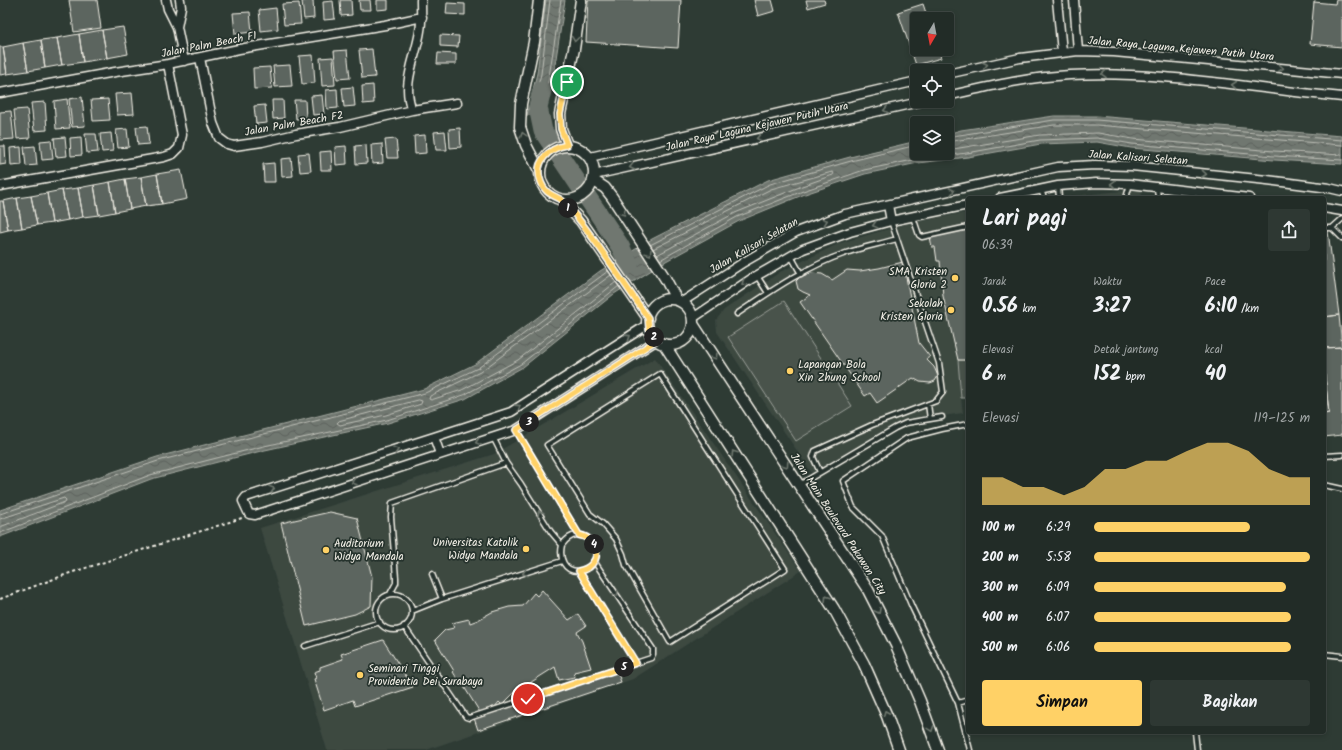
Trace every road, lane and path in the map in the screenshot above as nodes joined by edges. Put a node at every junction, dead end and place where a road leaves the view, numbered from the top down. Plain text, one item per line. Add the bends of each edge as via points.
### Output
1 (166, 0) edge
2 (180, 0) edge
3 (421, 0) edge
4 (539, 0) edge
5 (580, 0) edge
6 (1057, 0) edge
7 (1074, 0) edge
8 (422, 17) junction
9 (177, 27) junction
10 (1078, 51) junction
11 (1062, 52) junction
12 (200, 58) junction
13 (184, 61) junction
14 (168, 64) junction
15 (954, 72) edge
16 (1342, 74) edge
17 (910, 83) edge
18 (0, 93) edge
19 (954, 95) edge
20 (1342, 97) edge
21 (457, 103) dead end
22 (910, 104) edge
23 (412, 110) junction
24 (567, 145) junction
25 (590, 157) junction
26 (539, 170) junction
27 (594, 178) junction
28 (1130, 184) junction
29 (0, 186) edge
30 (1058, 186) junction
31 (1156, 188) junction
32 (1342, 191) edge
33 (1043, 194) edge
34 (1022, 196) edge
35 (1059, 196) edge
36 (1127, 196) edge
37 (1158, 196) edge
38 (1230, 196) edge
39 (561, 200) junction
40 (888, 205) junction
41 (966, 205) edge
42 (1326, 208) edge
43 (1342, 211) edge
44 (912, 217) junction
45 (1342, 219) edge
46 (891, 221) junction
47 (966, 227) edge
48 (1326, 228) edge
49 (1332, 228) junction
50 (1342, 238) edge
51 (897, 239) junction
52 (791, 256) junction
53 (801, 274) junction
54 (757, 276) junction
55 (768, 293) junction
56 (679, 301) junction
57 (737, 314) dead end
58 (647, 321) junction
59 (693, 321) junction
60 (661, 342) junction
61 (928, 404) junction
62 (942, 417) dead end
63 (930, 419) junction
64 (966, 424) edge
65 (516, 430) junction
66 (434, 437) junction
67 (493, 437) junction
68 (547, 445) joint
69 (440, 454) junction
70 (1342, 455) edge
71 (1326, 456) edge
72 (506, 463) junction
73 (820, 472) junction
74 (799, 485) junction
75 (1326, 485) edge
76 (1342, 489) edge
77 (251, 515) junction
78 (579, 535) junction
79 (562, 545) junction
80 (562, 561) junction
81 (594, 561) junction
82 (579, 571) junction
83 (432, 574) dead end
84 (390, 594) junction
85 (0, 599) edge
86 (442, 600) junction
87 (412, 611) junction
88 (380, 622) junction
89 (404, 626) junction
90 (305, 646) dead end
91 (1326, 654) edge
92 (1342, 656) edge
93 (636, 663) junction
94 (966, 701) edge
95 (958, 703) junction
96 (1195, 734) edge
97 (899, 750) edge
98 (938, 750) edge
99 (970, 750) edge
100 (1197, 750) edge

1 - 9 street
2 - 9 street
3 - 8 street
26 -> 4 street via 520,127 521,104 534,42
5 -> 24 street via 574,49 560,114 561,129
6 - 11 street
7 - 10 street
8 - 12 street, Jalan Palm Beach F1
8 - 23 street via 408,80 407,92
9 - 13 street
10 - 11 street, Jalan Raya Laguna Kejawen Putih Utara
10 -> 16 street, Jalan Raya Laguna Kejawen Putih Utara via 1114,52
15 -> 11 street, Jalan Raya Laguna Kejawen Putih Utara
12 - 13 street, Jalan Palm Beach F1
12 - 23 street, Jalan Palm Beach F2 via 213,123 219,138 234,146 340,127
13 - 14 street, Jalan Palm Beach F1
14 - 18 street, Jalan Palm Beach F1
14 - 29 street via 182,135 179,148 173,154
17 - 25 street, Jalan Raya Laguna Kejawen Putih Utara
20 -> 19 street via 1112,74 1025,80
21 - 23 street, Jalan Palm Beach F2
22 -> 27 street, Jalan Raya Laguna Kejawen Putih Utara
24 - 25 street via 584,150
24 - 26 street via 548,152
25 - 27 street
26 - 39 street via 540,180 545,189
27 - 39 street via 587,193 579,198
27 -> 56 street via 605,188 633,228
28 -> 30 street
28 - 31 street
28 - 36 lane
30 - 33 street
30 - 35 lane
31 - 37 lane
31 - 38 street
40 -> 32 street, Jalan Kalisari Selatan via 1058,166 1132,166
33 - 34 street
39 - 58 street via 581,221
40 - 46 street
56 -> 40 street, Jalan Kalisari Selatan via 796,232 845,214
41 - 44 street
42 - 43 street
44 - 46 street
44 - 47 lane via 918,235 922,237
45 - 49 lane
46 - 51 lane
46 -> 52 street via 850,232
48 - 49 lane
49 - 50 lane
51 - 53 lane via 846,253
51 - 61 lane via 939,363 943,392
52 - 53 lane
52 - 54 street
53 - 55 lane
54 - 55 lane
54 -> 59 street
55 - 57 lane
56 - 58 street via 670,299 658,302 649,312
56 - 59 street via 690,309
58 - 60 street via 651,334
66 -> 58 street via 511,412
59 - 60 street via 689,334 681,342
59 -> 74 street, Jalan Main Boulevard Pakuwon City
60 - 65 street
97 -> 60 street via 888,716 834,608
61 - 63 lane
61 - 73 lane via 814,450 813,457
62 - 63 lane
63 - 73 lane via 906,423 895,428
64 - 95 lane via 907,438 843,481 853,507 882,536 912,607
65 - 67 street
65 - 78 lane
66 - 69 street
77 -> 66 street via 243,501 246,497
67 -> 69 street
67 - 72 lane
68 - 68 lane via 660,374 785,569 670,642 626,565 616,539 590,514
69 -> 77 street
70 - 71 lane
79 -> 72 lane
72 - 84 lane via 392,503 396,583
73 - 74 lane
74 -> 98 street, Jalan Main Boulevard Pakuwon City via 871,597 899,652
75 - 76 lane
77 - 85 path via 70,573
78 - 79 lane via 572,536
78 - 81 lane via 585,536 594,544
79 - 80 lane
80 - 82 lane via 566,567
80 -> 86 lane
81 - 82 lane via 592,566
81 -> 93 lane via 653,649 651,658
82 - 93 lane
83 - 86 lane
84 - 87 lane via 402,596
84 - 88 lane via 377,606 377,617
86 - 87 lane
87 - 89 lane via 410,620
88 - 89 lane via 391,629
88 - 90 lane
89 - 93 lane via 466,717 470,718
91 - 92 lane
94 - 95 lane
95 - 99 lane
96 - 100 lane

